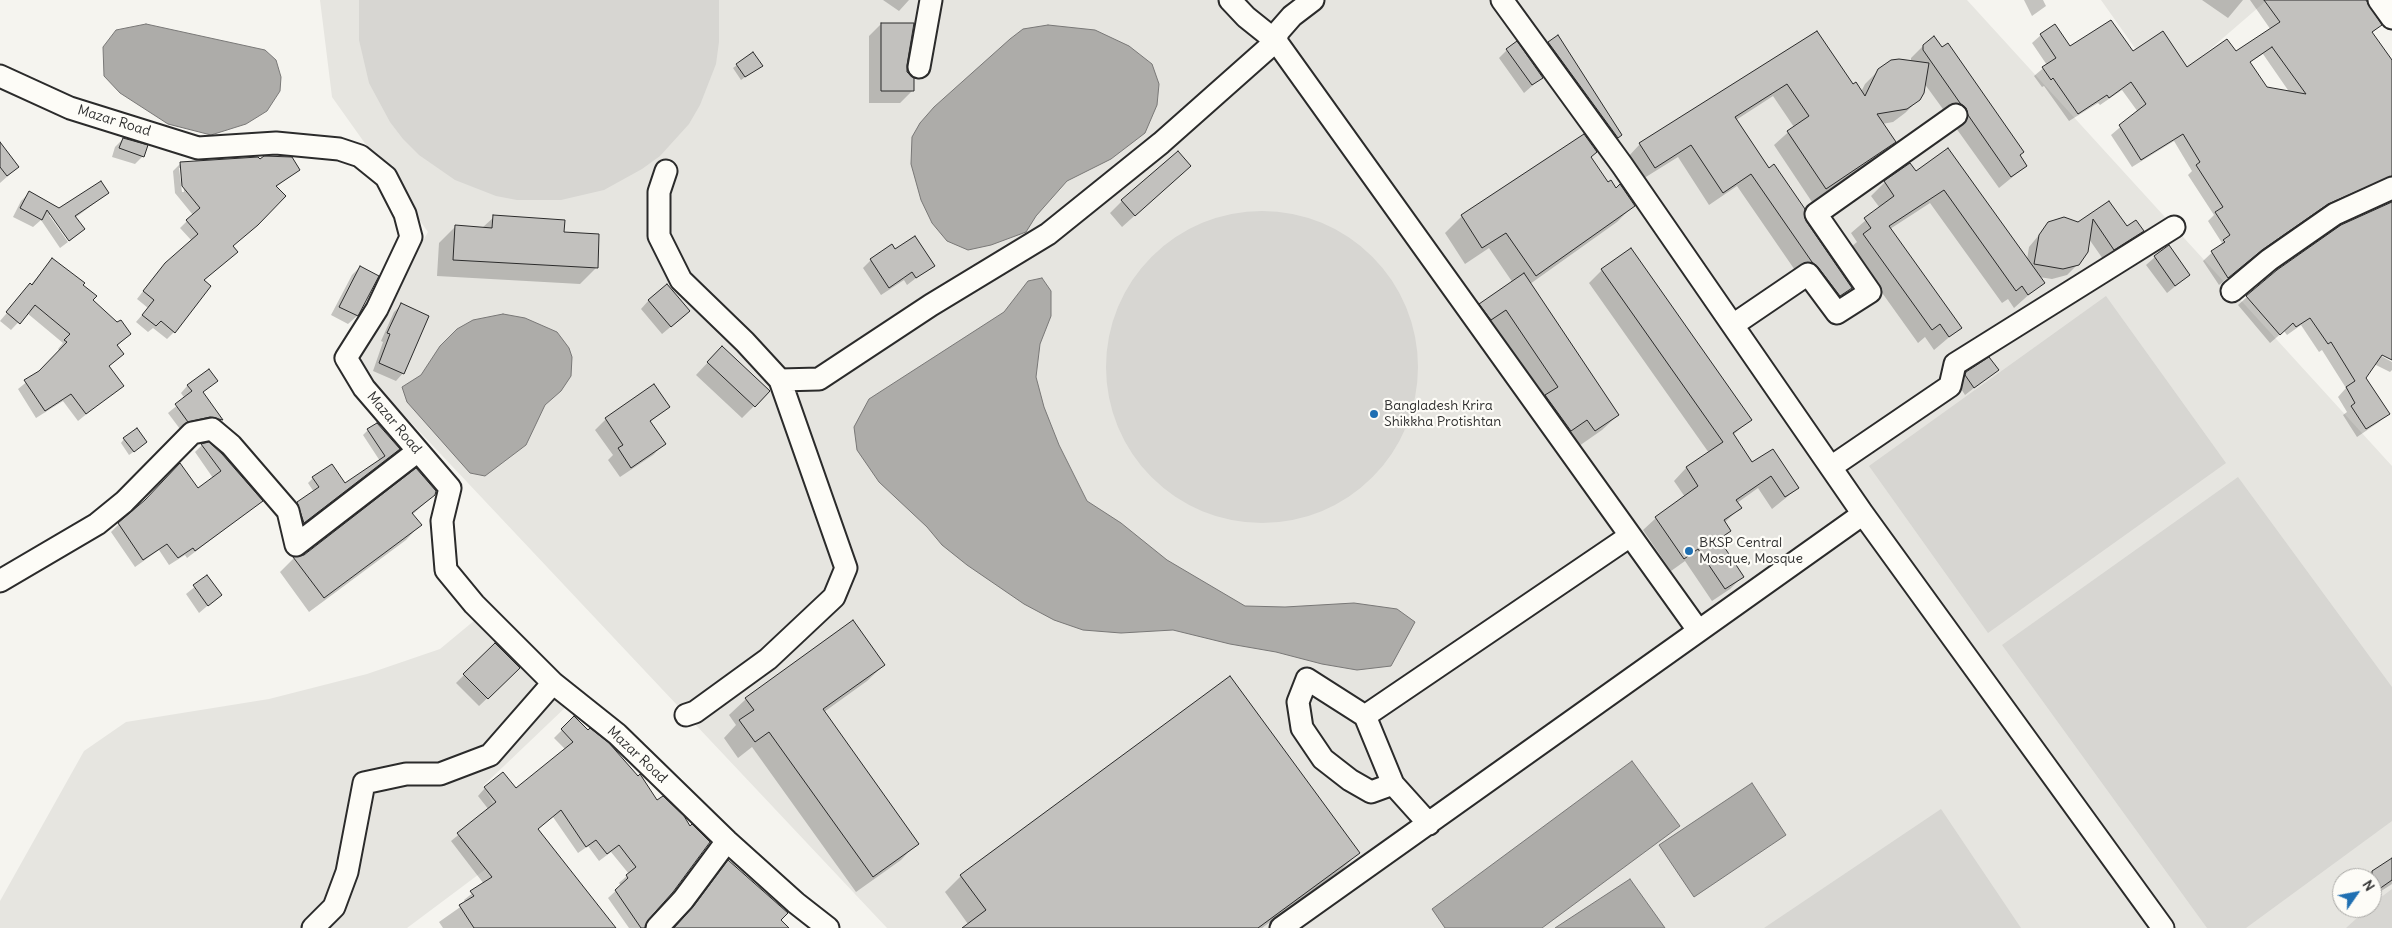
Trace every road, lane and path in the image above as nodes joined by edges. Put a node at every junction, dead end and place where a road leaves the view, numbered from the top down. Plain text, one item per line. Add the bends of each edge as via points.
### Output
1 (932, 0) edge
2 (1230, 0) edge
3 (1313, 0) edge
4 (1502, 0) edge
5 (2379, 0) edge
6 (2392, 18) edge
7 (1276, 41) junction
8 (919, 67) dead end
9 (0, 76) edge
10 (1956, 115) dead end
11 (666, 171) dead end
12 (2392, 188) edge
13 (2174, 227) dead end
14 (2232, 291) dead end
15 (1733, 326) junction
16 (780, 380) junction
17 (418, 451) junction
18 (1831, 467) junction
19 (1863, 514) junction
20 (1630, 536) junction
21 (0, 581) edge
22 (1698, 630) junction
23 (553, 683) junction
24 (686, 715) dead end
25 (1365, 716) junction
26 (1393, 784) junction
27 (1429, 824) junction
28 (727, 841) junction
29 (313, 928) edge
30 (657, 928) edge
31 (828, 928) edge
32 (1281, 928) edge
33 (2163, 928) edge

1 - 8 street
2 - 7 street
3 - 7 street via 1292,16 1278,32
4 - 15 street via 1622,165
5 - 6 street
7 - 16 street via 1161,143 1048,234 819,379
7 - 20 street
9 - 17 street, Mazar Road via 70,108 198,148 276,143 339,149 360,156 386,177 405,214 411,238 377,309 346,358 364,388
10 - 15 street via 1816,214 1870,292 1837,314 1808,274
11 - 16 street via 659,192 659,236 681,280
12 - 14 street via 2335,214 2269,260
13 - 18 street via 1954,364 1950,386
15 - 18 street
16 - 24 street via 846,568 834,597 768,658 695,712
17 - 21 street via 296,544 288,511 231,445 212,429 192,433 124,502 97,524
17 - 23 street, Mazar Road via 450,488 442,521 446,570 474,604
18 - 19 street
19 - 22 street
19 - 33 street
20 - 22 street
20 - 25 street
22 - 27 street
23 - 28 street, Mazar Road via 617,734
23 - 29 street via 490,755 440,774 406,774 364,783 347,872 334,907
25 - 26 street
25 - 26 street via 1307,680 1298,702 1302,728 1324,759 1371,792
26 - 27 street
27 - 32 street
28 - 30 street
28 - 31 street, Mazar Road

